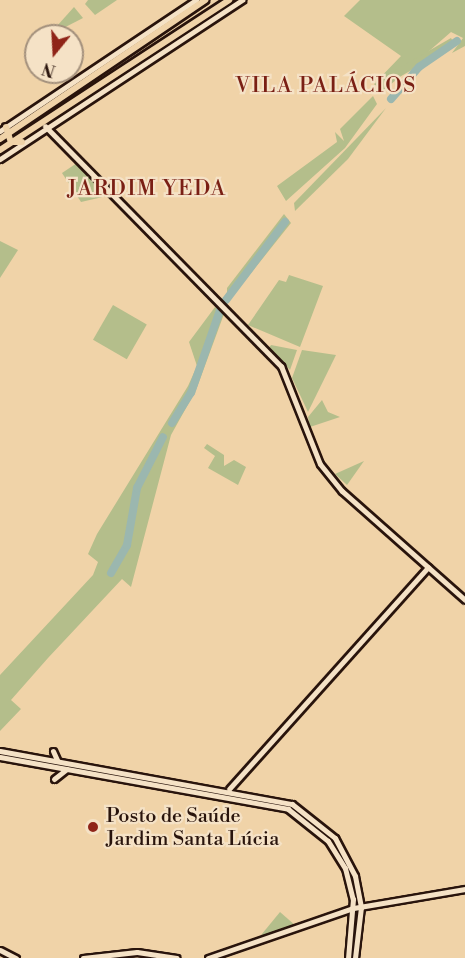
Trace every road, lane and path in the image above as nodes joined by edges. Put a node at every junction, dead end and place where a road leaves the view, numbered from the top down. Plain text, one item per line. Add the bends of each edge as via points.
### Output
1 (196, 0) edge
2 (205, 0) edge
3 (229, 0) edge
4 (242, 0) edge
5 (45, 126) junction
6 (3, 133) edge
7 (11, 142) junction
8 (22, 142) junction
9 (0, 150) edge
10 (0, 159) edge
11 (428, 567) junction
12 (465, 600) edge
13 (0, 751) edge
14 (53, 751) dead end
15 (0, 757) edge
16 (57, 760) junction
17 (68, 769) junction
18 (54, 779) dead end
19 (180, 784) junction
20 (229, 789) junction
21 (221, 794) junction
22 (465, 889) edge
23 (353, 908) junction
24 (361, 908) junction
25 (0, 950) edge
26 (16, 958) edge
27 (83, 958) edge
28 (177, 958) edge
29 (208, 958) edge
30 (348, 958) edge
31 (355, 958) edge

1 - 6 street
2 - 6 main road
3 - 7 main road
4 - 5 street
5 - 8 street
5 - 11 street via 274,358 288,377 324,470
6 - 7 main road
7 - 8 main road
7 - 9 main road
8 - 10 street
11 - 12 street
11 - 20 street
13 - 16 street
14 - 16 street
15 - 17 street
16 - 19 street
17 - 18 street
17 - 19 street
19 - 20 street
19 - 21 street
20 - 21 street
20 - 24 street via 285,800 323,826 351,865
21 - 23 street via 280,805 318,832 345,868
22 - 24 street
23 - 24 street
23 - 29 street
23 - 30 street
24 - 31 street
25 - 26 street
27 - 28 street via 137,952

